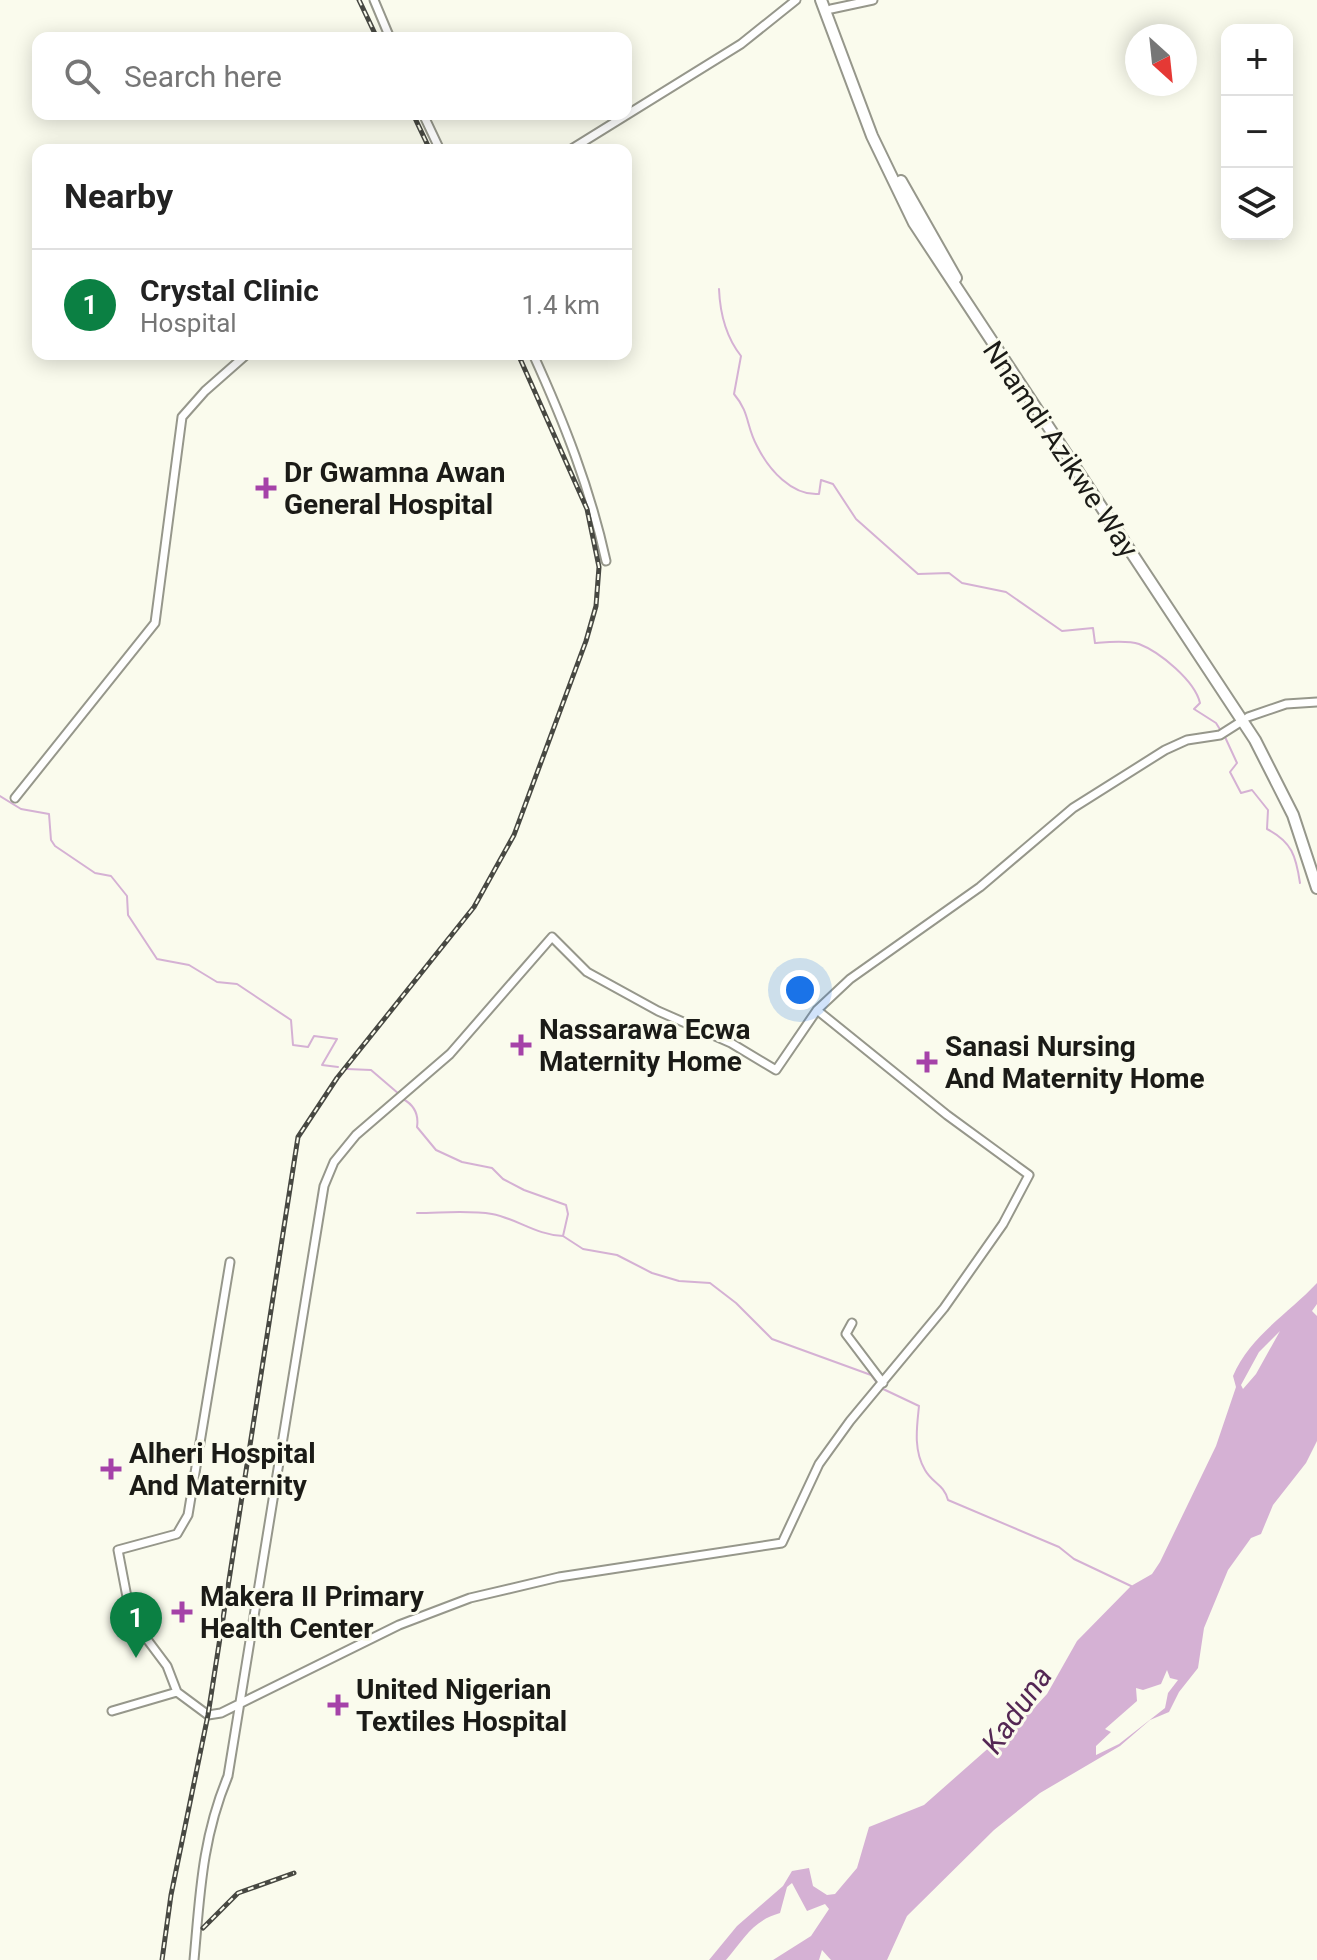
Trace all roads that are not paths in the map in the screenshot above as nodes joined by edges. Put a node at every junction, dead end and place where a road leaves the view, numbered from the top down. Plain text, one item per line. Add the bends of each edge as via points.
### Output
1 (374, 0) edge
2 (796, 0) edge
3 (821, 0) edge
4 (873, 0) edge
5 (830, 4) edge
6 (387, 32) edge
7 (632, 112) edge
8 (426, 120) edge
9 (618, 120) edge
10 (437, 144) edge
11 (580, 144) edge
12 (240, 360) edge
13 (536, 360) edge
14 (606, 561) dead end
15 (1317, 702) edge
16 (1245, 719) junction
17 (15, 798) dead end
18 (1317, 864) edge
19 (1317, 888) edge
20 (817, 1010) junction
21 (230, 1262) dead end
22 (852, 1323) dead end
23 (883, 1383) junction
24 (177, 1692) junction
25 (240, 1702) junction
26 (112, 1711) dead end
27 (194, 1960) edge

1 - 6 street
2 - 7 street via 741,44
3 - 16 highway, Nnamdi Azikwe Way via 872,136 914,223
4 - 5 street
5 - 16 highway, Nnamdi Azikwe Way via 881,138 938,249
8 - 10 street
9 - 11 street
12 - 17 street via 182,417 155,623
13 - 14 street via 574,448
15 - 16 street via 1286,704
16 - 18 highway, Nnamdi Azikwe Way via 1294,802
16 - 19 highway, Nnamdi Azikwe Way via 1284,793
16 - 20 street via 1222,733 1165,750 1073,808 980,887 841,986
20 - 23 street via 1029,1175 1003,1224
20 - 25 street via 776,1070 587,972 552,937 450,1054 356,1135 334,1162 320,1199
21 - 24 street via 188,1515 177,1534 118,1550 131,1618 167,1666
22 - 23 street via 846,1334
23 - 25 street via 819,1464 782,1543 497,1590 399,1625
24 - 25 street via 208,1715
24 - 26 street
25 - 27 street via 228,1776 211,1816

